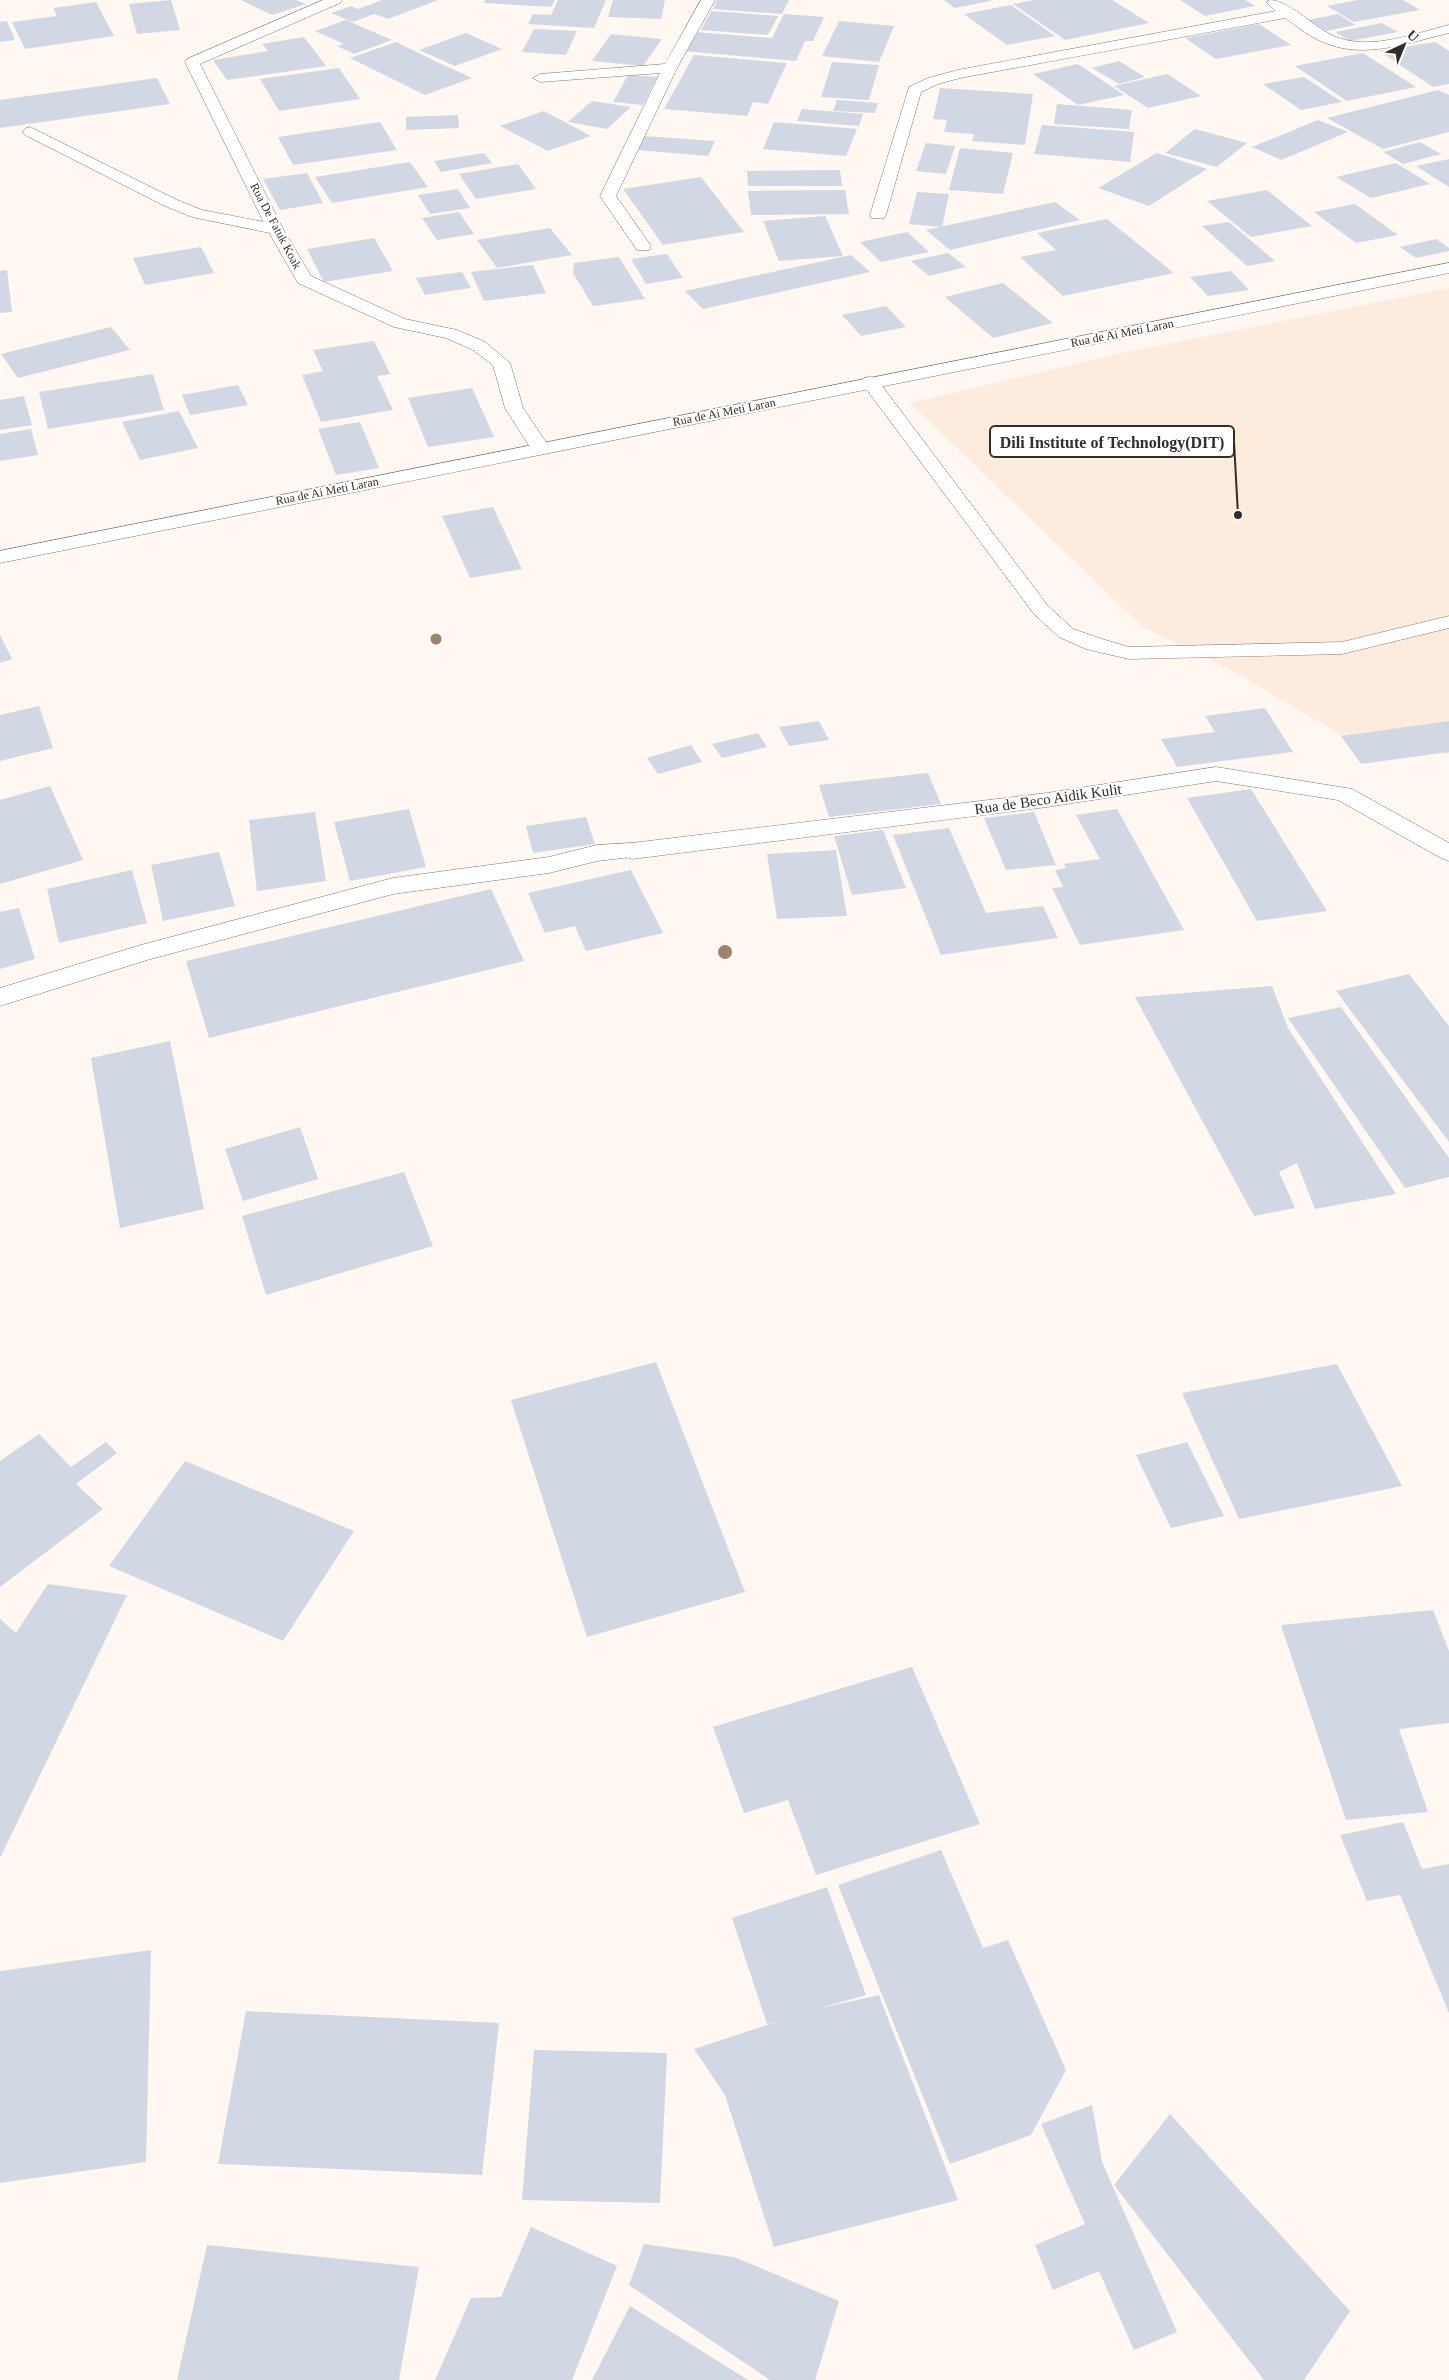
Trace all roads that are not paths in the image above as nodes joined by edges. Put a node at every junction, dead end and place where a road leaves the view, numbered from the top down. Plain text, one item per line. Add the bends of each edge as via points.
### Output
1 (335, 0) edge
2 (708, 0) edge
3 (1269, 0) edge
4 (1288, 13) junction
5 (1449, 29) edge
6 (670, 68) junction
7 (540, 78) dead end
8 (30, 132) dead end
9 (878, 215) dead end
10 (275, 229) junction
11 (643, 246) dead end
12 (1449, 268) edge
13 (870, 382) junction
14 (540, 448) junction
15 (0, 557) edge
16 (1449, 622) edge
17 (1449, 853) edge
18 (0, 997) edge

1 - 10 street, Rua De Fatuk Koak via 192,62
2 - 6 street
3 - 4 street
4 - 5 street via 1332,41 1349,46 1368,46
4 - 9 street via 933,80 914,90
6 - 7 street
6 - 11 street via 608,196
8 - 10 street via 198,214
10 - 14 street, Rua De Fatuk Koak via 304,280 400,323 451,334 479,346 501,363 514,408
12 - 13 street, Rua de Ai Meti Laran
13 - 14 street, Rua de Ai Meti Laran
13 - 16 street via 1042,610 1066,633 1129,653 1342,648
14 - 15 street, Rua de Ai Meti Laran
17 - 18 street, Rua de Beco Aidik Kulit via 1344,794 1216,774 1047,800 597,853 550,865 393,886 141,953

